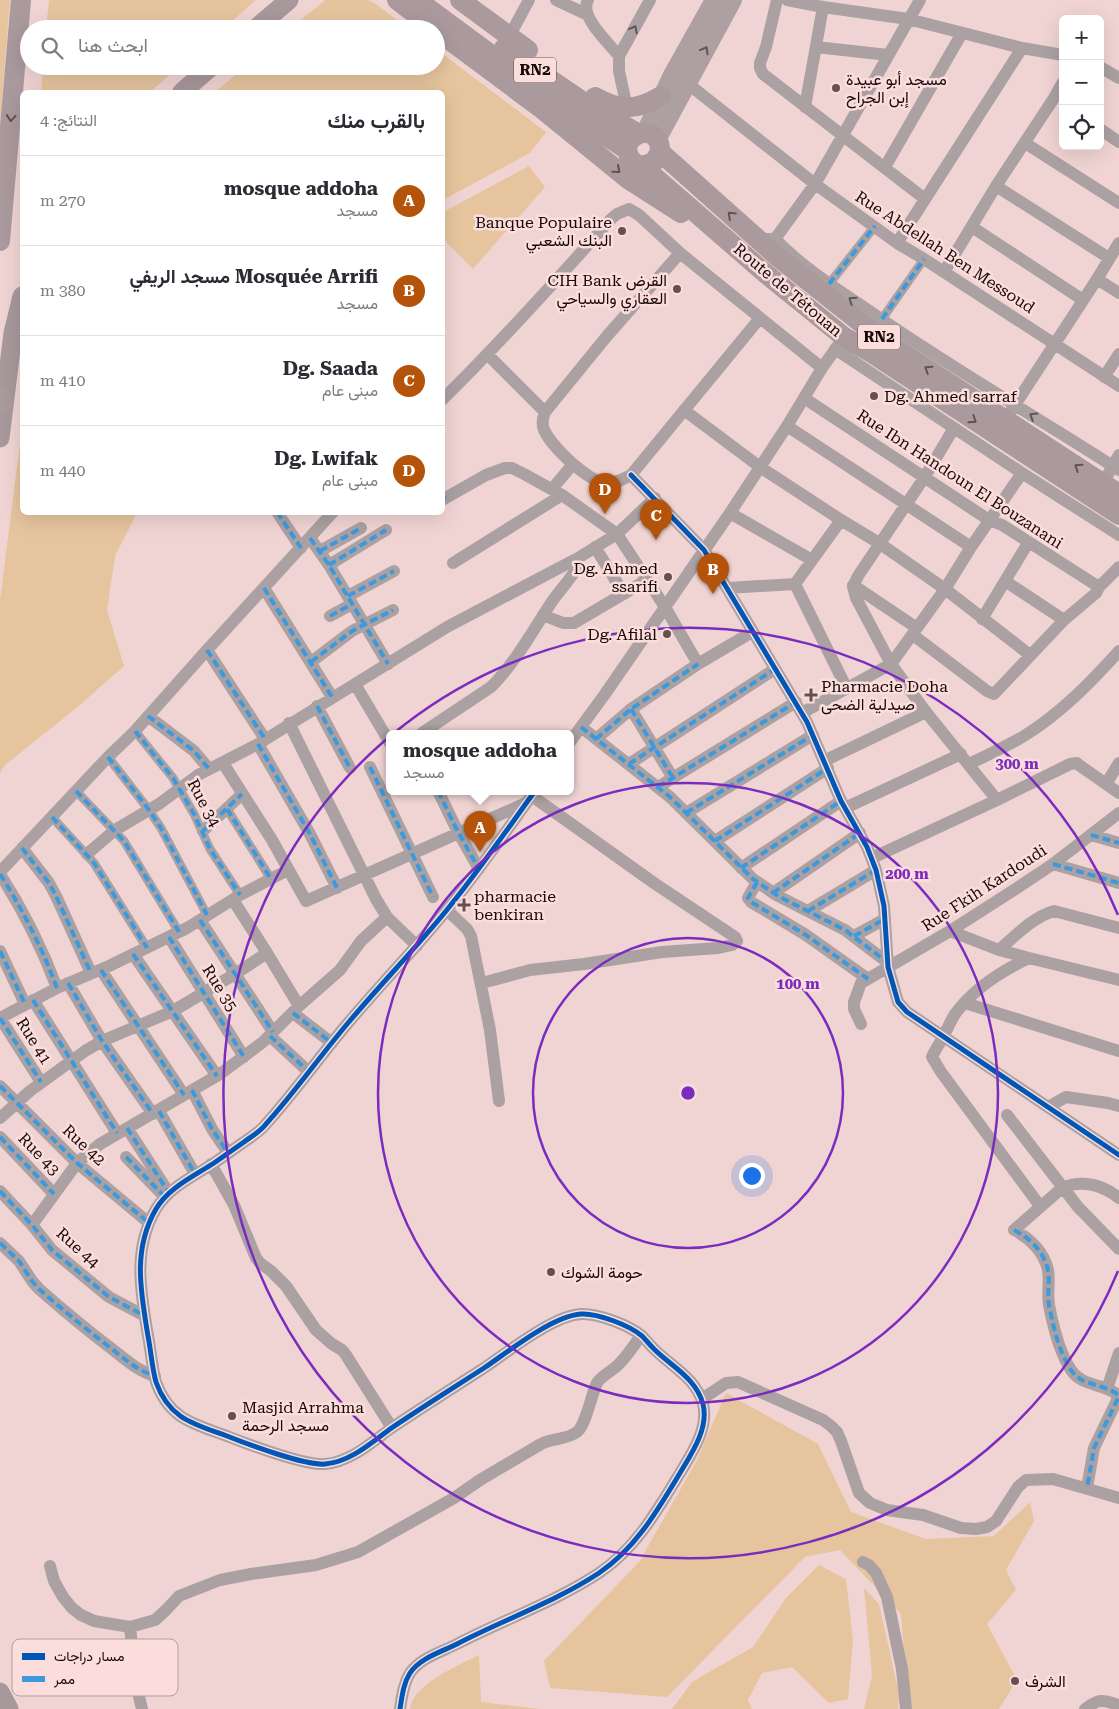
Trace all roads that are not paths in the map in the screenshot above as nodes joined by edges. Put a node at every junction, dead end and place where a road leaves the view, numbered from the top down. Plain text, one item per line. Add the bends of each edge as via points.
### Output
1 (21, 0) edge
2 (289, 0) edge
3 (398, 0) edge
4 (417, 0) edge
5 (438, 0) edge
6 (460, 0) edge
7 (529, 0) edge
8 (556, 0) edge
9 (588, 0) edge
10 (650, 0) edge
11 (714, 0) edge
12 (733, 0) edge
13 (777, 0) edge
14 (787, 0) edge
15 (920, 0) edge
16 (823, 7) junction
17 (586, 14) junction
18 (266, 20) edge
19 (424, 20) edge
20 (444, 20) edge
21 (908, 20) junction
22 (445, 21) edge
23 (962, 33) junction
24 (445, 36) edge
25 (509, 37) junction
26 (816, 47) junction
27 (1022, 48) junction
28 (1059, 54) edge
29 (888, 55) junction
30 (619, 56) junction
31 (1104, 69) edge
32 (202, 75) edge
33 (563, 77) junction
34 (1119, 78) edge
35 (687, 83) junction
36 (184, 90) edge
37 (545, 94) junction
38 (661, 96) junction
39 (1058, 101) edge
40 (585, 103) junction
41 (805, 107) junction
42 (627, 108) junction
43 (1104, 132) edge
44 (842, 135) junction
45 (579, 139) junction
46 (645, 142) junction
47 (1119, 142) edge
48 (1025, 143) junction
49 (885, 167) junction
50 (815, 184) junction
51 (996, 186) junction
52 (925, 199) junction
53 (1119, 204) edge
54 (875, 226) junction
55 (972, 227) junction
56 (766, 239) junction
57 (0, 241) edge
58 (897, 243) junction
59 (1119, 243) edge
60 (680, 253) junction
61 (924, 258) junction
62 (1109, 258) junction
63 (749, 259) junction
64 (944, 272) junction
65 (1097, 279) junction
66 (829, 284) junction
67 (1119, 293) edge
68 (1084, 300) junction
69 (20, 304) edge
70 (760, 318) junction
71 (882, 320) junction
72 (840, 343) junction
73 (1055, 343) junction
74 (1119, 354) edge
75 (488, 355) junction
76 (822, 368) junction
77 (1104, 377) junction
78 (1119, 386) edge
79 (445, 397) edge
80 (804, 398) junction
81 (2, 399) edge
82 (684, 410) junction
83 (545, 412) junction
84 (1011, 412) junction
85 (787, 426) junction
86 (954, 428) junction
87 (0, 438) edge
88 (1117, 463) edge
89 (573, 464) junction
90 (760, 467) junction
91 (1022, 473) junction
92 (631, 475) junction
93 (924, 478) junction
94 (1111, 489) edge
95 (557, 492) junction
96 (445, 496) edge
97 (655, 498) junction
98 (906, 504) junction
99 (730, 513) junction
100 (279, 515) edge
101 (330, 515) edge
102 (1119, 516) edge
103 (841, 520) junction
104 (989, 520) junction
105 (361, 528) dead end
106 (386, 530) dead end
107 (617, 534) junction
108 (1119, 535) edge
109 (302, 542) junction
110 (879, 543) junction
111 (1028, 543) junction
112 (971, 547) junction
113 (595, 548) junction
114 (704, 550) junction
115 (320, 551) junction
116 (578, 558) junction
117 (812, 560) junction
118 (454, 563) dead end
119 (329, 565) junction
120 (1119, 567) edge
121 (394, 571) dead end
122 (647, 580) junction
123 (1005, 581) junction
124 (795, 584) junction
125 (853, 585) junction
126 (1099, 587) junction
127 (264, 588) junction
128 (727, 588) junction
129 (945, 589) junction
130 (624, 594) junction
131 (350, 600) junction
132 (665, 607) junction
133 (393, 610) dead end
134 (543, 615) junction
135 (330, 616) dead end
136 (982, 619) junction
137 (1064, 620) junction
138 (365, 625) junction
139 (915, 631) junction
140 (752, 632) junction
141 (207, 650) junction
142 (1119, 652) edge
143 (1030, 655) junction
144 (311, 662) junction
145 (388, 664) junction
146 (698, 664) junction
147 (891, 664) junction
148 (775, 669) junction
149 (355, 684) junction
150 (847, 689) junction
151 (332, 697) junction
152 (317, 706) junction
153 (799, 707) junction
154 (631, 709) junction
155 (926, 712) junction
156 (148, 716) junction
157 (289, 723) junction
158 (580, 727) junction
159 (426, 730) edge
160 (135, 731) junction
161 (813, 735) junction
162 (386, 736) edge
163 (574, 736) edge
164 (596, 739) junction
165 (261, 741) junction
166 (655, 747) junction
167 (108, 756) junction
168 (965, 759) junction
169 (223, 763) junction
170 (629, 764) junction
171 (826, 764) junction
172 (1119, 764) edge
173 (370, 767) dead end
174 (350, 768) dead end
175 (209, 770) junction
176 (672, 778) junction
177 (1106, 784) junction
178 (658, 787) junction
179 (179, 788) junction
180 (76, 791) junction
181 (1119, 793) edge
182 (242, 794) junction
183 (440, 795) edge
184 (531, 797) edge
185 (998, 800) junction
186 (843, 805) junction
187 (227, 809) junction
188 (149, 810) junction
189 (686, 813) junction
190 (1119, 813) edge
191 (52, 817) junction
192 (115, 830) junction
193 (203, 831) junction
194 (458, 832) junction
195 (860, 833) junction
196 (1091, 835) junction
197 (715, 841) junction
198 (1119, 843) edge
199 (22, 848) junction
200 (412, 853) junction
201 (87, 854) junction
202 (874, 864) junction
203 (1053, 864) junction
204 (740, 868) junction
205 (479, 869) junction
206 (288, 870) junction
207 (0, 873) edge
208 (364, 875) junction
209 (271, 879) junction
210 (757, 882) junction
211 (1119, 883) edge
212 (337, 888) junction
213 (773, 893) junction
214 (236, 897) junction
215 (433, 898) dead end
216 (447, 910) junction
217 (808, 911) junction
218 (387, 917) junction
219 (204, 918) junction
220 (886, 919) junction
221 (1119, 928) edge
222 (950, 931) junction
223 (174, 935) junction
224 (854, 936) junction
225 (417, 946) junction
226 (147, 948) junction
227 (999, 950) junction
228 (0, 951) edge
229 (267, 953) junction
230 (133, 954) junction
231 (1029, 958) junction
232 (888, 964) junction
233 (96, 971) junction
234 (235, 974) junction
235 (1119, 980) edge
236 (864, 981) junction
237 (482, 983) junction
238 (63, 985) junction
239 (203, 992) junction
240 (29, 1002) junction
241 (965, 1003) junction
242 (296, 1010) junction
243 (173, 1011) junction
244 (0, 1018) edge
245 (861, 1024) dead end
246 (138, 1026) junction
247 (272, 1034) junction
248 (944, 1036) junction
249 (102, 1041) junction
250 (332, 1043) junction
251 (1119, 1051) edge
252 (244, 1056) junction
253 (71, 1060) junction
254 (309, 1072) junction
255 (217, 1076) junction
256 (41, 1082) junction
257 (0, 1086) edge
258 (188, 1093) junction
259 (499, 1101) dead end
260 (17, 1102) junction
261 (1119, 1106) edge
262 (1048, 1107) junction
263 (156, 1112) junction
264 (1008, 1115) dead end
265 (0, 1118) edge
266 (122, 1131) junction
267 (0, 1137) edge
268 (228, 1153) junction
269 (1119, 1155) edge
270 (126, 1158) dead end
271 (77, 1164) junction
272 (211, 1164) junction
273 (195, 1174) junction
274 (1062, 1188) junction
275 (0, 1191) edge
276 (54, 1194) junction
277 (167, 1195) junction
278 (1119, 1198) edge
279 (1040, 1206) junction
280 (149, 1224) junction
281 (32, 1225) junction
282 (0, 1243) edge
283 (1119, 1249) edge
284 (145, 1316) junction
285 (641, 1335) junction
286 (1119, 1352) edge
287 (155, 1376) junction
288 (1107, 1389) junction
289 (702, 1399) junction
290 (392, 1428) junction
291 (1087, 1488) junction
292 (1119, 1498) edge
293 (863, 1562) dead end
294 (50, 1566) dead end
295 (130, 1627) junction
296 (131, 1639) edge
297 (0, 1692) edge
298 (139, 1696) edge
299 (1119, 1706) edge
300 (9, 1709) edge
301 (142, 1709) edge
302 (400, 1709) edge
303 (906, 1709) edge
304 (1085, 1709) edge

1 -> 57 highway
2 - 18 main road
3 - 19 highway
4 - 20 highway, Route de Tétouan / RN2
5 - 40 highway, Route de Tétouan / RN2
6 - 25 highway
7 - 25 street
8 - 17 street
9 - 17 street
30 -> 10 street
11 - 38 main road
35 -> 12 main road
13 - 41 street via 760,68
14 - 16 street
15 - 21 street
16 - 21 street
16 - 26 street
17 - 30 street
21 - 23 street
21 - 29 street
22 - 37 highway, Route de Tétouan / RN2
23 - 27 street
23 - 49 street
24 - 45 highway
25 - 33 highway
26 - 29 street
26 - 41 street
27 - 28 street
27 - 52 street
29 - 44 street
30 - 42 street
31 - 34 street
32 - 36 main road
33 - 40 highway
33 - 42 highway via 607,103
35 - 46 main road
35 - 50 street, Rue Abdellah Ben Messoud
37 - 45 highway
37 - 46 highway, Route de Tétouan / RN2
38 - 42 highway via 644,105
38 - 46 main road
39 - 48 street
40 - 46 highway, Route de Tétouan / RN2
41 - 44 street
43 - 47 street
44 - 49 street
44 - 50 street
45 -> 63 highway via 628,179
56 -> 46 highway, Route de Tétouan / RN2
46 - 63 highway, Route de Tétouan / RN2 via 654,162 642,166
48 - 51 street
48 - 53 street
49 - 52 street
50 - 54 street, Rue Abdellah Ben Messoud
50 - 56 street
51 - 55 street
51 - 62 street
52 - 58 street
54 - 58 street, Rue Abdellah Ben Messoud
54 - 66 street
55 - 64 street
55 - 68 street
56 - 66 street via 786,250
84 -> 56 highway, Route de Tétouan / RN2 via 880,338 806,281
58 - 61 street, Rue Abdellah Ben Messoud
59 - 62 street
60 - 70 street
60 - 75 street via 634,211 629,209 617,214
60 - 83 street
61 - 64 street, Rue Abdellah Ben Messoud
61 - 71 street
62 - 65 street
63 - 72 highway, Route de Tétouan / RN2
64 - 73 street, Rue Abdellah Ben Messoud
65 - 67 street
65 - 68 street
71 -> 66 street
68 - 73 street
69 - 81 main road
70 - 76 street
70 - 82 street
71 - 84 street
72 - 76 street
72 - 86 street
72 -> 102 highway, Route de Tétouan / RN2 via 878,358
73 - 77 street, Rue Abdellah Ben Messoud
73 - 84 street
74 - 77 street
75 - 79 street
75 - 83 street
76 - 80 street
77 - 78 street, Rue Abdellah Ben Messoud
80 - 85 street
80 - 93 street, Rue Ibn Handoun El Bouzanani
81 - 87 main road
82 - 90 street
82 - 92 street
83 - 89 street via 542,421 546,434
88 -> 84 street
94 -> 84 highway, Route de Tétouan / RN2
85 - 90 street
85 - 98 street
86 - 91 street
86 - 93 street
88 - 94 street
89 - 92 street via 600,482 622,480
89 - 95 street
90 - 99 street
90 - 103 street
91 - 104 street
91 - 108 street
92 - 97 street
93 - 98 street
93 - 104 street, Rue Ibn Handoun El Bouzanani
95 - 96 street via 512,468 505,468
95 - 107 street
95 - 118 street
97 - 107 street
97 - 114 street
98 - 110 street
98 - 112 street
99 - 114 street
99 - 117 street
100 - 109 street
101 - 109 street
103 - 110 street
103 - 117 street
104 - 111 street, Rue Ibn Handoun El Bouzanani
104 - 112 street
105 - 115 street
106 - 119 street
107 - 113 street
107 - 122 street
109 - 115 street
109 - 127 street
110 - 125 street
110 - 129 street
111 - 123 street
111 - 126 street, Rue Ibn Handoun El Bouzanani
112 - 129 street
113 - 116 street
113 - 130 street
114 - 128 street
114 - 132 street
115 - 119 street
116 - 134 street via 576,571
116 - 145 street via 446,627
117 - 124 street
119 - 131 street
120 - 126 street
121 - 131 street
122 - 130 street
122 - 132 street
123 - 136 street
123 - 137 street
124 - 128 street
124 - 150 street
125 - 139 street
125 - 147 street via 856,598
126 - 137 street
127 - 141 street
127 - 144 street
128 - 140 street
129 - 136 street
129 - 139 street
130 - 134 street via 574,623 563,623
131 - 135 street
131 - 138 street
132 - 146 street
132 - 158 street
133 - 138 street
134 - 159 street via 499,678
136 - 143 street
137 - 143 street
138 - 144 street via 340,639
138 - 145 street
139 - 143 street via 991,694 996,693
139 - 147 street
140 - 146 street
140 - 148 street
141 - 156 street
141 - 165 street
142 - 168 street via 1085,688 1046,721 1023,736
144 - 151 street
145 - 149 street
146 - 154 street
147 - 150 street
147 - 155 street
148 - 153 street
148 - 166 street
149 - 151 street
149 - 162 street
150 - 153 street
151 - 152 street
152 - 157 street
152 - 174 street
153 - 161 street
153 - 176 street
154 - 164 street
154 - 166 street
155 - 168 street
155 - 171 street
156 - 160 street
156 - 175 street via 194,751
157 - 165 street
157 - 208 street
158 - 163 street
158 - 164 street
160 - 167 street
160 - 179 street, Rue 34
161 - 171 street
161 - 189 street
164 - 170 street
165 - 169 street
165 - 212 street
166 - 170 street
166 - 176 street
167 - 180 street
167 - 188 street
168 - 185 street
168 - 186 street
169 - 175 street
169 - 182 street
170 - 178 street
171 - 186 street
171 - 197 street
172 - 177 street
173 - 200 street
175 - 179 street
176 - 178 street
177 - 181 street
177 - 185 street via 1074,763
178 - 189 street
179 - 188 street
179 - 193 street, Rue 34
180 - 191 street
180 - 192 street
182 - 187 street
182 - 206 street
183 - 194 street
184 - 194 street
184 - 205 street
184 - 237 street via 737,941 718,948 662,952 530,970
185 - 202 street
186 - 195 street
186 - 204 street
187 - 193 street
187 - 209 street
188 - 192 street
188 - 219 street via 161,828
189 - 197 street
190 - 196 street, Rue Fkih Kardoudi
191 - 199 street
191 - 201 street
192 - 201 street
192 - 223 street via 135,858
193 - 214 street, Rue 34
194 - 200 street
194 - 205 street
195 - 202 street
195 - 213 street
196 - 198 street
196 - 203 street, Rue Fkih Kardoudi
197 - 204 street
199 - 207 street
199 - 233 street via 49,883
200 - 208 street
200 - 215 street
201 - 226 street
202 - 217 street
202 - 220 street
203 - 211 street
203 - 222 street, Rue Fkih Kardoudi
204 - 210 street
205 - 216 street
206 - 209 street
206 - 212 street via 306,901
207 - 238 street
208 - 212 street
208 - 218 street
209 - 214 street
210 - 213 street
210 - 236 street via 748,896 751,902 806,934
213 - 217 street
214 - 219 street
214 - 229 street
216 - 225 street
216 - 237 street via 471,936
217 - 224 street
218 - 225 street
218 - 242 street via 361,941 340,970
219 - 223 street
219 - 234 street
220 - 224 street
220 - 232 street
221 - 227 street via 1054,911
222 - 227 street
222 - 232 street, Rue Fkih Kardoudi
223 - 226 street
223 - 239 street, Rue 35
224 - 232 street
225 - 250 street
226 - 230 street
227 - 231 street
228 - 240 street
229 - 234 street
229 - 242 street
230 - 233 street
230 - 243 street
231 - 235 street
231 - 241 street via 994,977
232 - 236 street, Rue Fkih Kardoudi
232 - 248 street via 900,1006
233 - 238 street
233 - 246 street
234 - 239 street
234 - 247 street
236 - 245 street via 854,999
237 - 259 street
238 - 240 street
238 - 249 street
239 - 243 street
239 - 252 street, Rue 35
240 - 244 street
240 - 253 street
241 - 248 street
241 - 251 street
242 - 247 street
242 - 250 street
243 - 246 street
243 - 255 street
244 - 256 street, Rue 41
246 - 249 street
246 - 258 street
247 - 252 street
247 - 254 street
248 - 262 street
248 - 279 street via 932,1054 932,1060
249 - 253 street
249 - 263 street
250 - 254 street
252 - 255 street
253 - 256 street
253 - 266 street
254 - 268 street via 263,1129
255 - 258 street
256 - 260 street
257 - 260 street, Rue 42
258 - 263 street
258 - 268 street
260 - 265 street
260 - 271 street, Rue 42
261 - 262 street via 1066,1097
262 - 269 street
263 - 266 street
263 - 273 street
264 - 274 street
266 - 271 street via 100,1144
266 - 277 street
267 - 276 street, Rue 43
268 - 272 street
270 - 277 street
271 - 276 street
271 - 280 street, Rue 42
272 - 273 street
272 - 290 street via 234,1205 256,1258 286,1286 316,1330 342,1350
273 - 277 street
274 - 278 street via 1074,1184 1089,1185 1108,1189
274 - 279 street
274 - 283 street
275 - 281 street, Rue 44
276 - 281 street
277 - 280 street
279 - 288 street via 1014,1230 1033,1242 1048,1270 1051,1314 1071,1370 1079,1379
280 - 284 street via 140,1267
281 - 284 street, Rue 44 via 52,1250 109,1297
282 - 287 street via 39,1289 95,1336
284 - 287 street
285 - 289 street via 690,1379
285 - 290 street via 599,1315 569,1316 514,1346
285 - 295 street via 618,1365 598,1381 583,1424 570,1436 541,1444 358,1552 316,1564 220,1580 179,1596 155,1620
286 - 288 street
287 - 290 street via 167,1404 181,1418 307,1462 322,1465 340,1460 360,1451
288 - 291 street via 1118,1398 1094,1448
289 - 291 street via 728,1382 738,1382 823,1420 837,1432 856,1488 866,1500 887,1510 923,1515 960,1528 980,1529 994,1523 1026,1480 1053,1478
289 - 302 street via 702,1426 694,1449 649,1524 629,1549 600,1572 560,1595 422,1661 410,1673
291 - 292 street
293 - 303 street via 876,1573 887,1597 902,1669
294 - 295 street via 54,1582 72,1608 81,1615 94,1622
295 - 296 street
297 - 300 main road
298 - 301 street
299 - 304 street via 1103,1700

